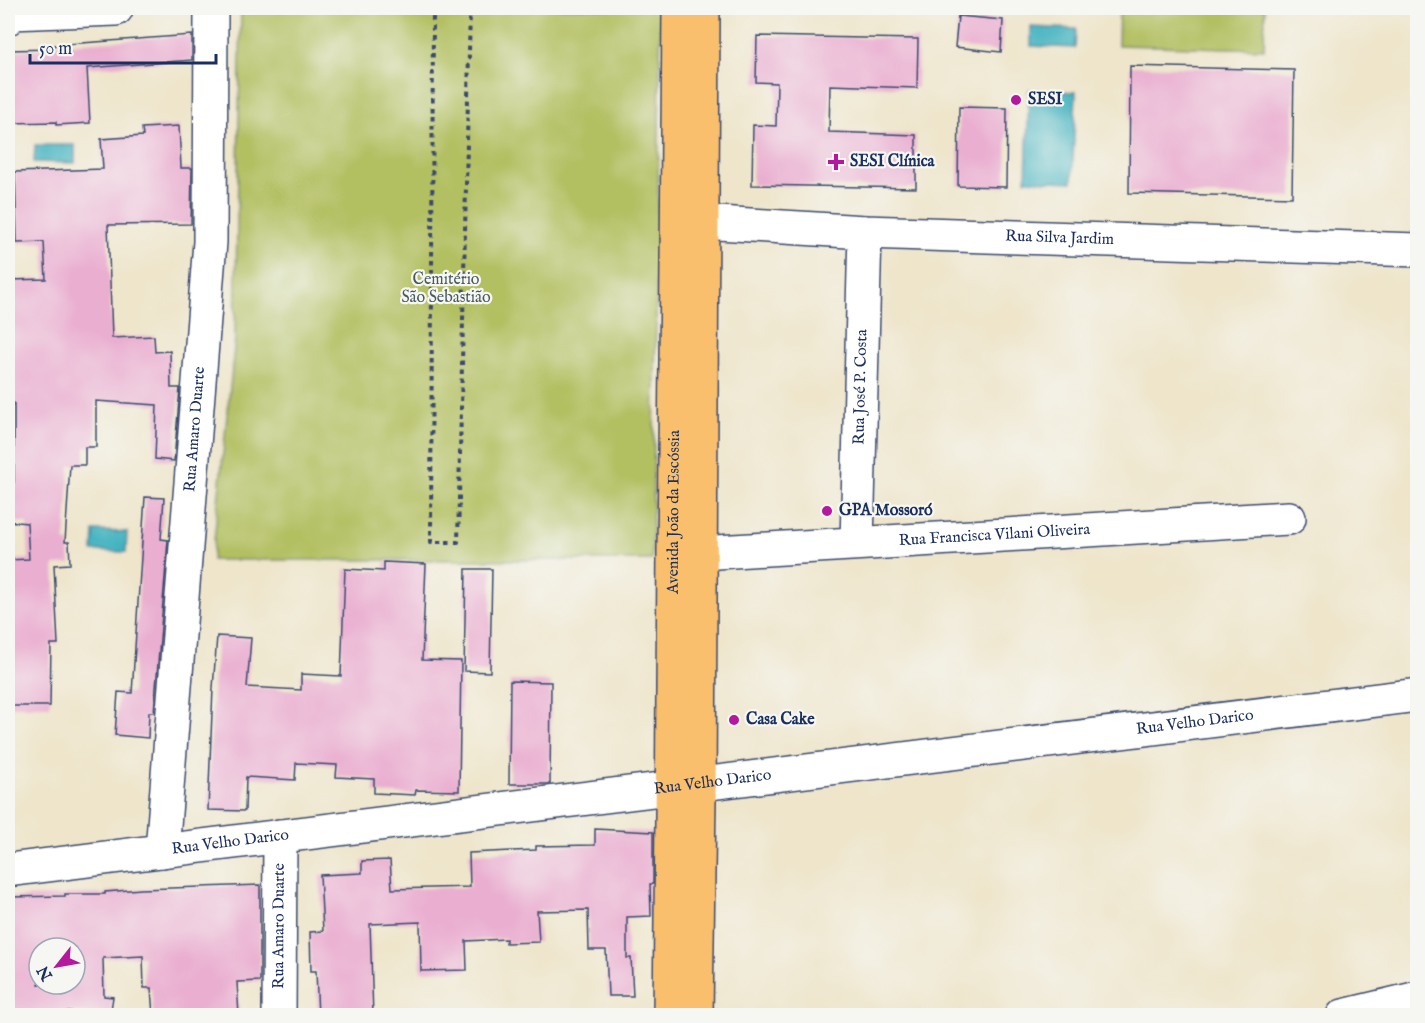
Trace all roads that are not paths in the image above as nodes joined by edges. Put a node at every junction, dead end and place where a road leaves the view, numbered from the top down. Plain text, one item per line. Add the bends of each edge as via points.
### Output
1 (211, 8) edge
2 (679, 8) edge
3 (703, 8) edge
4 (116, 9) dead end
5 (9, 13) edge
6 (702, 222) junction
7 (865, 232) junction
8 (1418, 250) edge
9 (1289, 518) dead end
10 (857, 543) junction
11 (699, 553) junction
12 (1418, 695) edge
13 (686, 786) junction
14 (280, 836) junction
15 (162, 851) junction
16 (8, 870) edge
17 (1418, 998) edge
18 (279, 1016) edge
19 (670, 1016) edge
20 (696, 1016) edge
21 (1344, 1016) edge

1 - 15 street, Rua Amaro Duarte via 210,242
2 - 13 main road, Avenida João da Escóssia via 674,549
3 - 6 main road, Avenida João da Escóssia
4 - 5 street
6 - 7 street, Rua Silva Jardim
6 - 11 main road, Avenida João da Escóssia
7 - 8 street, Rua Silva Jardim
7 - 10 street, Rua José P. Costa
9 - 10 street, Rua Francisca Vilani Oliveira
10 - 11 street, Rua Francisca Vilani Oliveira
11 - 13 main road, Avenida João da Escóssia
12 - 13 street, Rua Velho Darico
13 - 14 street, Rua Velho Darico
13 - 19 main road, Avenida João da Escóssia
13 - 20 main road, Avenida João da Escóssia
14 - 15 street, Rua Velho Darico
14 - 18 street, Rua Amaro Duarte
15 - 16 street, Rua Velho Darico
17 - 21 street

